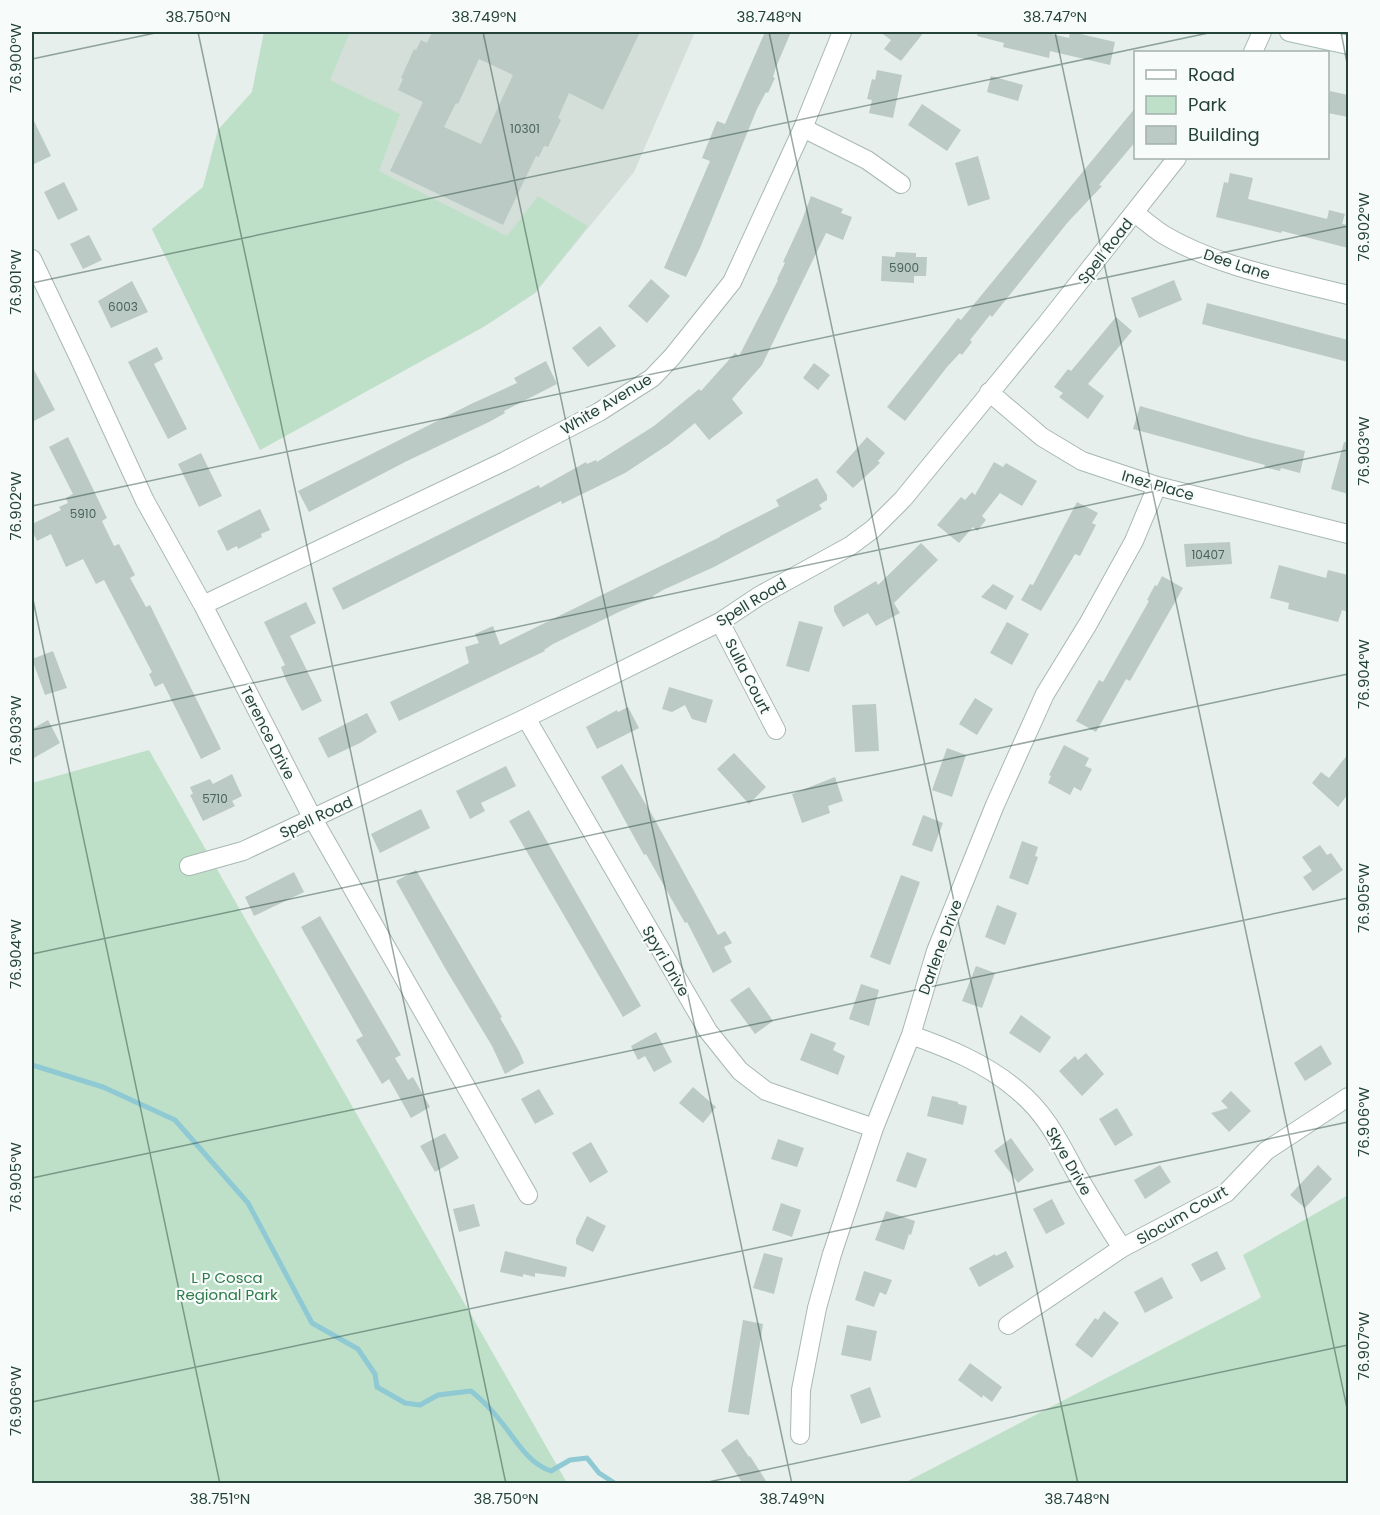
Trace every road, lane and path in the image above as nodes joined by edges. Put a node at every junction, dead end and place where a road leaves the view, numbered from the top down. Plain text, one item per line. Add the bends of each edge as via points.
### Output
1 (842, 32) edge
2 (1262, 32) edge
3 (1289, 32) edge
4 (1348, 45) edge
5 (1253, 51) edge
6 (803, 128) junction
7 (1176, 159) edge
8 (901, 184) dead end
9 (1135, 213) junction
10 (32, 259) edge
11 (1348, 295) edge
12 (989, 392) junction
13 (1157, 486) junction
14 (1348, 534) edge
15 (203, 605) junction
16 (720, 622) junction
17 (526, 718) junction
18 (776, 730) dead end
19 (313, 819) junction
20 (189, 866) dead end
21 (911, 1035) junction
22 (1348, 1097) edge
23 (874, 1128) junction
24 (528, 1196) dead end
25 (1122, 1248) junction
26 (1008, 1325) dead end
27 (800, 1435) dead end

1 - 6 street, White Avenue
2 - 5 street
3 - 4 street
6 - 8 street via 867,160
6 - 15 street, White Avenue via 732,282 652,378 599,412 505,461
7 - 9 street, Spell Road
9 - 11 street, Dee Lane via 1164,235 1205,254
9 - 12 street, Spell Road
10 - 15 street, Terence Drive via 145,501
12 - 13 street, Inez Place via 1065,452
12 - 16 street, Spell Road via 903,499 873,529
13 - 14 street, Inez Place
13 - 21 street, Darlene Drive via 1134,541 1045,694 1016,758 936,951
15 - 19 street, Terence Drive
16 - 17 street, Spell Road
16 - 18 street, Sulla Court
17 - 19 street, Spell Road
17 - 23 street, Spyri Drive via 708,1031 740,1071 766,1091
19 - 20 street, Spell Road via 243,851
19 - 24 street, Terence Drive
21 - 23 street, Darlene Drive
21 - 25 street, Skye Drive via 970,1058 1031,1102 1058,1137
22 - 25 street, Slocum Court via 1266,1150 1226,1193
23 - 27 street, Darlene Drive via 817,1308 801,1390
25 - 26 street, Slocum Court

